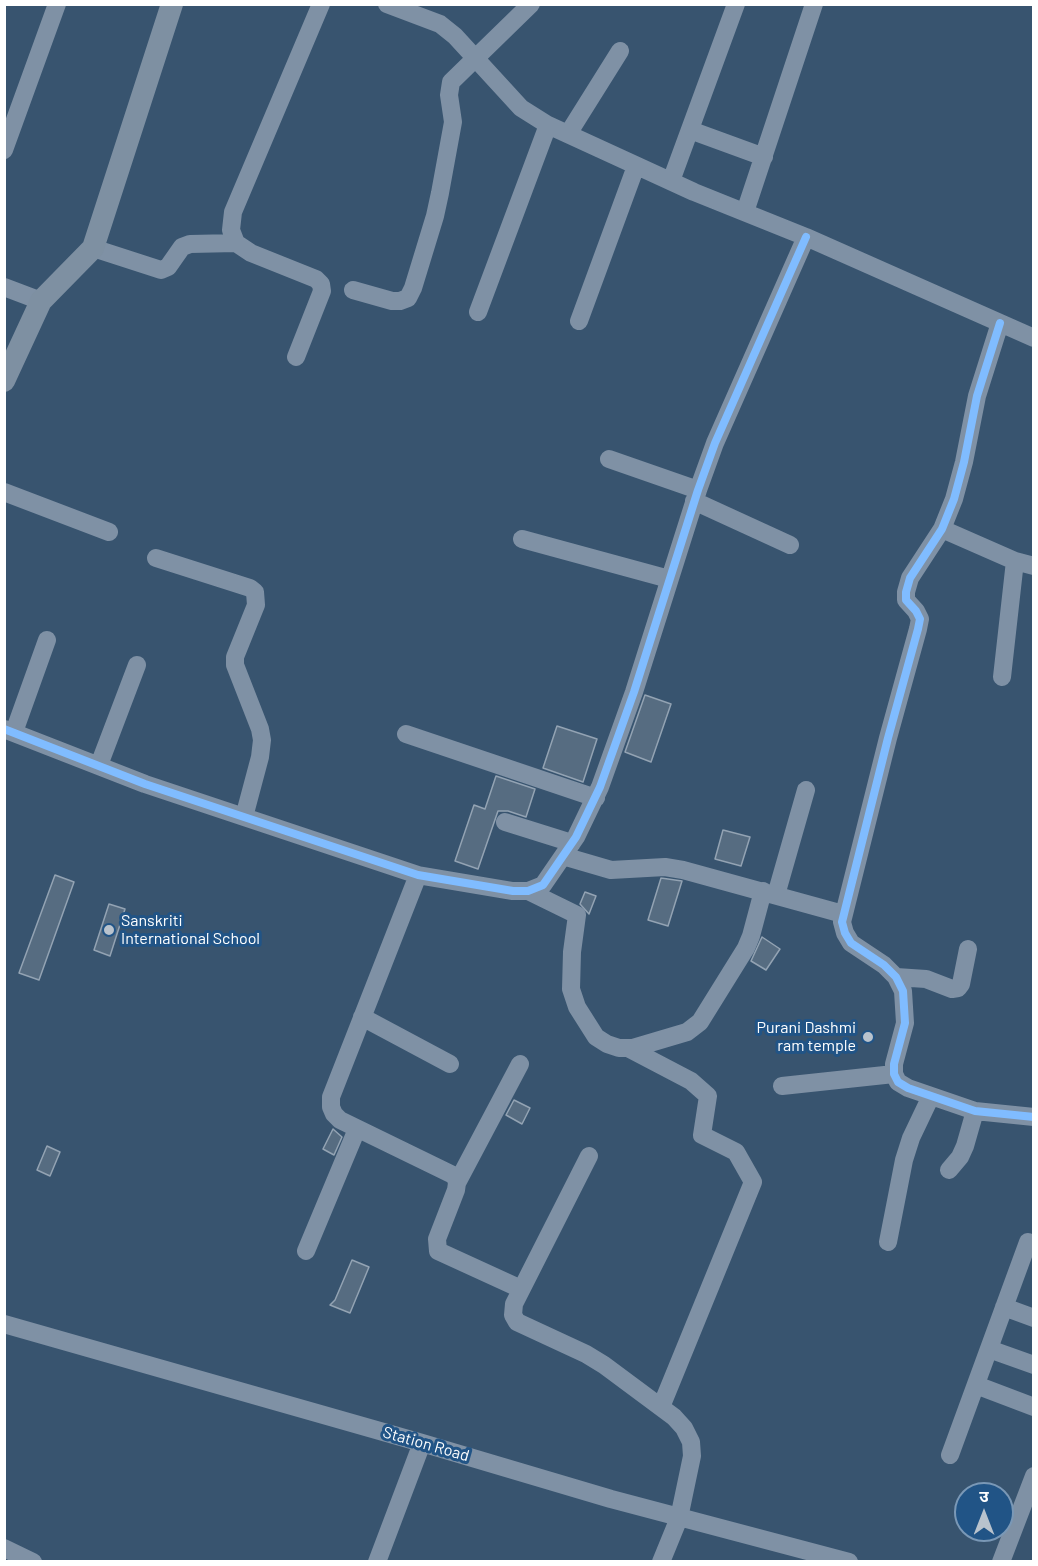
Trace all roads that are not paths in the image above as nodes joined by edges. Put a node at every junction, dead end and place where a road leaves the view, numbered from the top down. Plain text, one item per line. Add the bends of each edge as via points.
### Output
1 (57, 4) edge
2 (172, 4) edge
3 (321, 4) edge
4 (387, 4) edge
5 (531, 4) edge
6 (736, 4) edge
7 (814, 4) edge
8 (620, 51) dead end
9 (476, 58) junction
10 (548, 125) junction
11 (690, 130) junction
12 (568, 134) junction
13 (6, 138) edge
14 (764, 158) junction
15 (636, 166) junction
16 (671, 181) junction
17 (746, 212) junction
18 (806, 237) junction
19 (236, 243) junction
20 (93, 248) junction
21 (4, 287) edge
22 (353, 290) dead end
23 (41, 301) junction
24 (478, 312) dead end
25 (579, 321) dead end
26 (1000, 323) junction
27 (1034, 338) edge
28 (296, 357) dead end
29 (4, 381) edge
30 (609, 459) dead end
31 (4, 492) edge
32 (696, 496) junction
33 (942, 529) junction
34 (108, 532) dead end
35 (522, 538) dead end
36 (790, 545) dead end
37 (156, 558) dead end
38 (1015, 561) junction
39 (1034, 566) edge
40 (669, 579) junction
41 (47, 640) dead end
42 (137, 665) dead end
43 (1002, 677) dead end
44 (9, 730) edge
45 (406, 734) dead end
46 (99, 765) junction
47 (806, 790) dead end
48 (596, 798) junction
49 (244, 817) junction
50 (505, 822) dead end
51 (567, 850) junction
52 (418, 875) junction
53 (528, 891) junction
54 (770, 893) junction
55 (843, 914) junction
56 (968, 949) dead end
57 (896, 977) junction
58 (363, 1017) junction
59 (628, 1048) junction
60 (450, 1064) dead end
61 (520, 1064) dead end
62 (894, 1074) junction
63 (782, 1086) dead end
64 (931, 1096) junction
65 (975, 1111) junction
66 (1034, 1117) edge
67 (357, 1129) junction
68 (589, 1156) dead end
69 (949, 1170) dead end
70 (457, 1184) junction
71 (888, 1242) dead end
72 (1028, 1242) dead end
73 (306, 1251) dead end
74 (1026, 1272) edge
75 (521, 1289) junction
76 (1004, 1307) junction
77 (1034, 1318) edge
78 (4, 1324) edge
79 (989, 1349) junction
80 (1034, 1365) edge
81 (976, 1386) junction
82 (661, 1407) junction
83 (1034, 1407) edge
84 (422, 1443) junction
85 (950, 1455) dead end
86 (1034, 1476) edge
87 (679, 1518) junction
88 (4, 1548) edge
89 (33, 1562) edge
90 (378, 1562) edge
91 (660, 1562) edge
92 (849, 1562) edge
93 (1001, 1562) edge

1 - 13 street
2 - 20 main road
3 - 19 street via 234,212 231,230
4 - 9 street via 440,24
5 - 9 street
6 - 11 street
7 - 14 street
8 - 12 street
9 - 10 street via 521,108
9 - 22 street via 449,88 453,122 440,193 408,298 392,301
10 - 12 street
10 - 24 street
11 - 14 street
11 - 16 street
12 - 15 street
14 - 17 street
15 - 16 street
15 - 25 street
16 - 17 street
17 - 18 street
18 - 26 street
18 - 32 street via 715,443
19 - 20 street via 190,244 182,247 168,267 161,270
19 - 28 street via 251,254 321,284 322,291
20 - 23 main road
21 - 23 street
23 - 29 main road
26 - 27 street
26 - 33 street via 972,414 960,481
30 - 32 street
31 - 34 street
32 - 36 street
32 - 40 street
33 - 38 street
33 - 55 street via 910,578 906,592 906,600 920,619
35 - 40 street
37 - 49 street via 255,592 256,605 235,657 262,740
38 - 39 street
38 - 43 street
40 - 48 street
41 - 44 street
42 - 46 street
44 - 46 street
45 - 48 street
46 - 49 street
47 - 54 street
48 - 51 street
49 - 52 street
50 - 51 street
51 - 53 street via 543,885
51 - 54 street via 611,870 668,867
52 - 53 street
52 - 58 street
53 - 59 street via 577,915 571,989 577,1007 596,1037 607,1044
54 - 55 street
54 - 59 street via 746,948 700,1022 687,1032
55 - 57 street via 845,933 851,942
56 - 57 street via 958,988 926,979
57 - 62 street via 903,991 905,1023
58 - 60 street
58 - 67 street via 331,1097 334,1114
59 - 82 street via 691,1081 708,1096 702,1135 736,1152 753,1182
61 - 70 street
62 - 63 street
62 - 64 street via 908,1088
64 - 65 street
64 - 71 street via 904,1160
65 - 66 street
65 - 69 street via 965,1146
67 - 70 street via 450,1172
67 - 73 street
68 - 75 street
70 - 75 street via 437,1239 438,1251
72 - 74 street
74 - 76 street
75 - 82 street via 514,1304 517,1322 586,1354
76 - 77 street
76 - 79 street
78 - 84 street, Station Road
79 - 80 street
79 - 81 street
81 - 83 street
81 - 85 street
82 - 87 street via 679,1422 691,1442 692,1456
84 - 87 street, Station Road
84 - 90 street
86 - 93 street
87 - 91 street
87 - 92 street, Station Road
88 - 89 street

